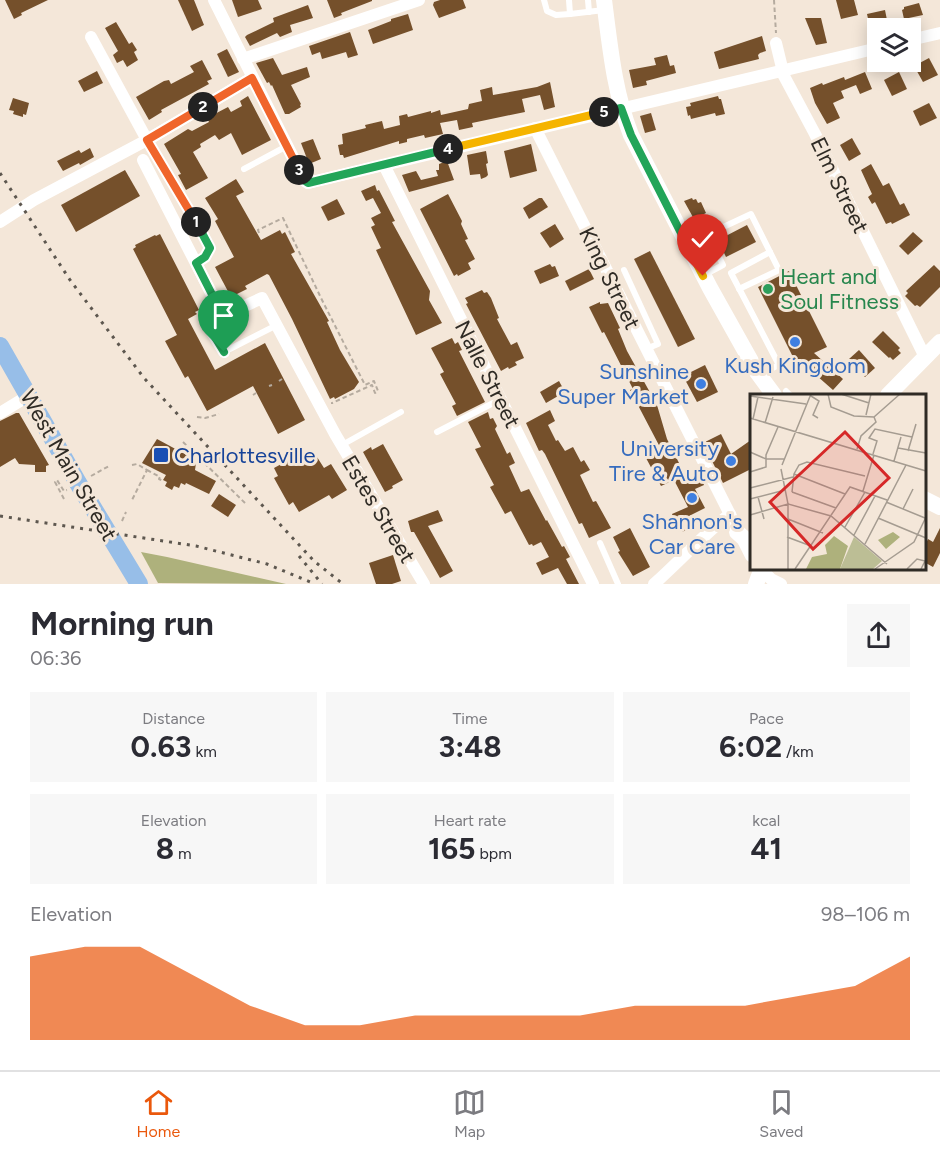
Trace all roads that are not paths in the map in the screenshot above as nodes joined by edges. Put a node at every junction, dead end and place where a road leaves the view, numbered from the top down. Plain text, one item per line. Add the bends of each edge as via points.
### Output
1 (214, 0) edge
2 (419, 0) edge
3 (544, 0) edge
4 (569, 0) edge
5 (588, 0) edge
6 (599, 7) edge
7 (570, 14) junction
8 (940, 33) edge
9 (91, 37) dead end
10 (921, 37) edge
11 (776, 43) road end
12 (867, 51) edge
13 (243, 59) junction
14 (782, 70) junction
15 (252, 78) junction
16 (621, 108) junction
17 (535, 128) junction
18 (147, 140) junction
19 (287, 146) junction
20 (143, 160) dead end
21 (384, 165) junction
22 (244, 170) dead end
23 (0, 222) edge
24 (708, 234) junction
25 (687, 244) junction
26 (770, 252) junction
27 (196, 263) junction
28 (723, 265) junction
29 (624, 270) dead end
30 (731, 273) junction
31 (703, 276) junction
32 (739, 289) junction
33 (635, 296) junction
34 (622, 302) junction
35 (223, 316) junction
36 (277, 325) junction
37 (940, 342) edge
38 (0, 346) edge
39 (645, 349) junction
40 (924, 357) junction
41 (758, 375) junction
42 (784, 394) edge
43 (889, 394) edge
44 (28, 396) junction
45 (501, 399) junction
46 (402, 412) dead end
47 (0, 413) edge
48 (437, 432) dead end
49 (342, 446) junction
50 (925, 500) edge
51 (940, 507) edge
52 (730, 514) junction
53 (744, 536) edge
54 (600, 543) dead end
55 (750, 550) edge
56 (758, 569) edge
57 (139, 584) edge
58 (424, 584) edge
59 (593, 584) edge
60 (618, 584) edge
61 (654, 584) edge
62 (781, 584) edge

1 - 13 street
2 - 13 street
3 - 7 lane via 547,12
4 - 7 lane
5 - 6 lane
6 - 7 lane
6 - 16 main road
8 - 10 street
9 - 18 street
11 - 14 street, Elm Street
12 - 14 street
13 - 15 street
14 - 16 street
14 - 40 street, Elm Street
15 - 18 street
15 - 19 street
16 - 17 street
16 - 25 main road
17 - 21 street
17 - 34 street, King Street
18 - 23 street
18 - 27 lane via 208,244 208,254
19 - 21 street via 308,183
19 - 22 lane
20 - 27 street
21 - 45 street, Nalle Street
24 - 25 lane
24 - 26 lane via 751,214
24 - 28 lane
25 - 31 main road
26 - 30 lane
26 - 32 lane via 779,270
27 - 35 street
28 - 30 lane
28 - 31 lane
29 - 33 lane
30 - 32 lane
31 - 41 main road
32 - 41 lane via 779,365
33 - 34 lane
33 - 39 lane via 658,344
34 - 39 street, King Street
35 - 36 street, Estes Street via 262,298
35 - 36 lane via 207,324 224,352
36 - 49 street, Estes Street
37 - 40 main road
38 - 44 main road, West Main Street
39 - 52 street, King Street
40 - 43 main road
41 - 42 main road
44 - 47 street
44 - 57 main road, West Main Street
45 - 48 lane
45 - 59 street, Nalle Street
46 - 49 lane
49 - 58 street, Estes Street
50 - 51 main road
52 - 53 street, King Street
52 - 61 street
53 - 55 street, King Street
54 - 60 lane
56 - 62 street, King Street

